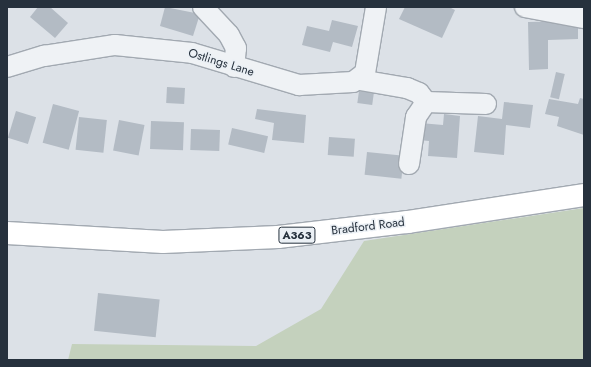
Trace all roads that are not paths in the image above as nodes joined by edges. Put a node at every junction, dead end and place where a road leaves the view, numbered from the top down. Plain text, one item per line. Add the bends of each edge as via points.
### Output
1 (203, 7) edge
2 (376, 7) edge
3 (525, 7) edge
4 (584, 18) edge
5 (7, 67) edge
6 (234, 67) junction
7 (360, 80) junction
8 (426, 102) junction
9 (486, 104) dead end
10 (409, 164) dead end
11 (584, 195) edge
12 (7, 233) edge

1 - 6 street via 229,35 236,48
2 - 7 street via 367,65
3 - 4 street
5 - 6 street, Ostlings Lane via 44,56 116,45 192,53
6 - 7 street, Ostlings Lane via 299,86
7 - 8 street, Ostlings Lane via 407,88 419,93
8 - 9 street
8 - 10 street via 416,117
11 - 12 main road, Bradford Road / A363 via 408,222 278,237 163,242

